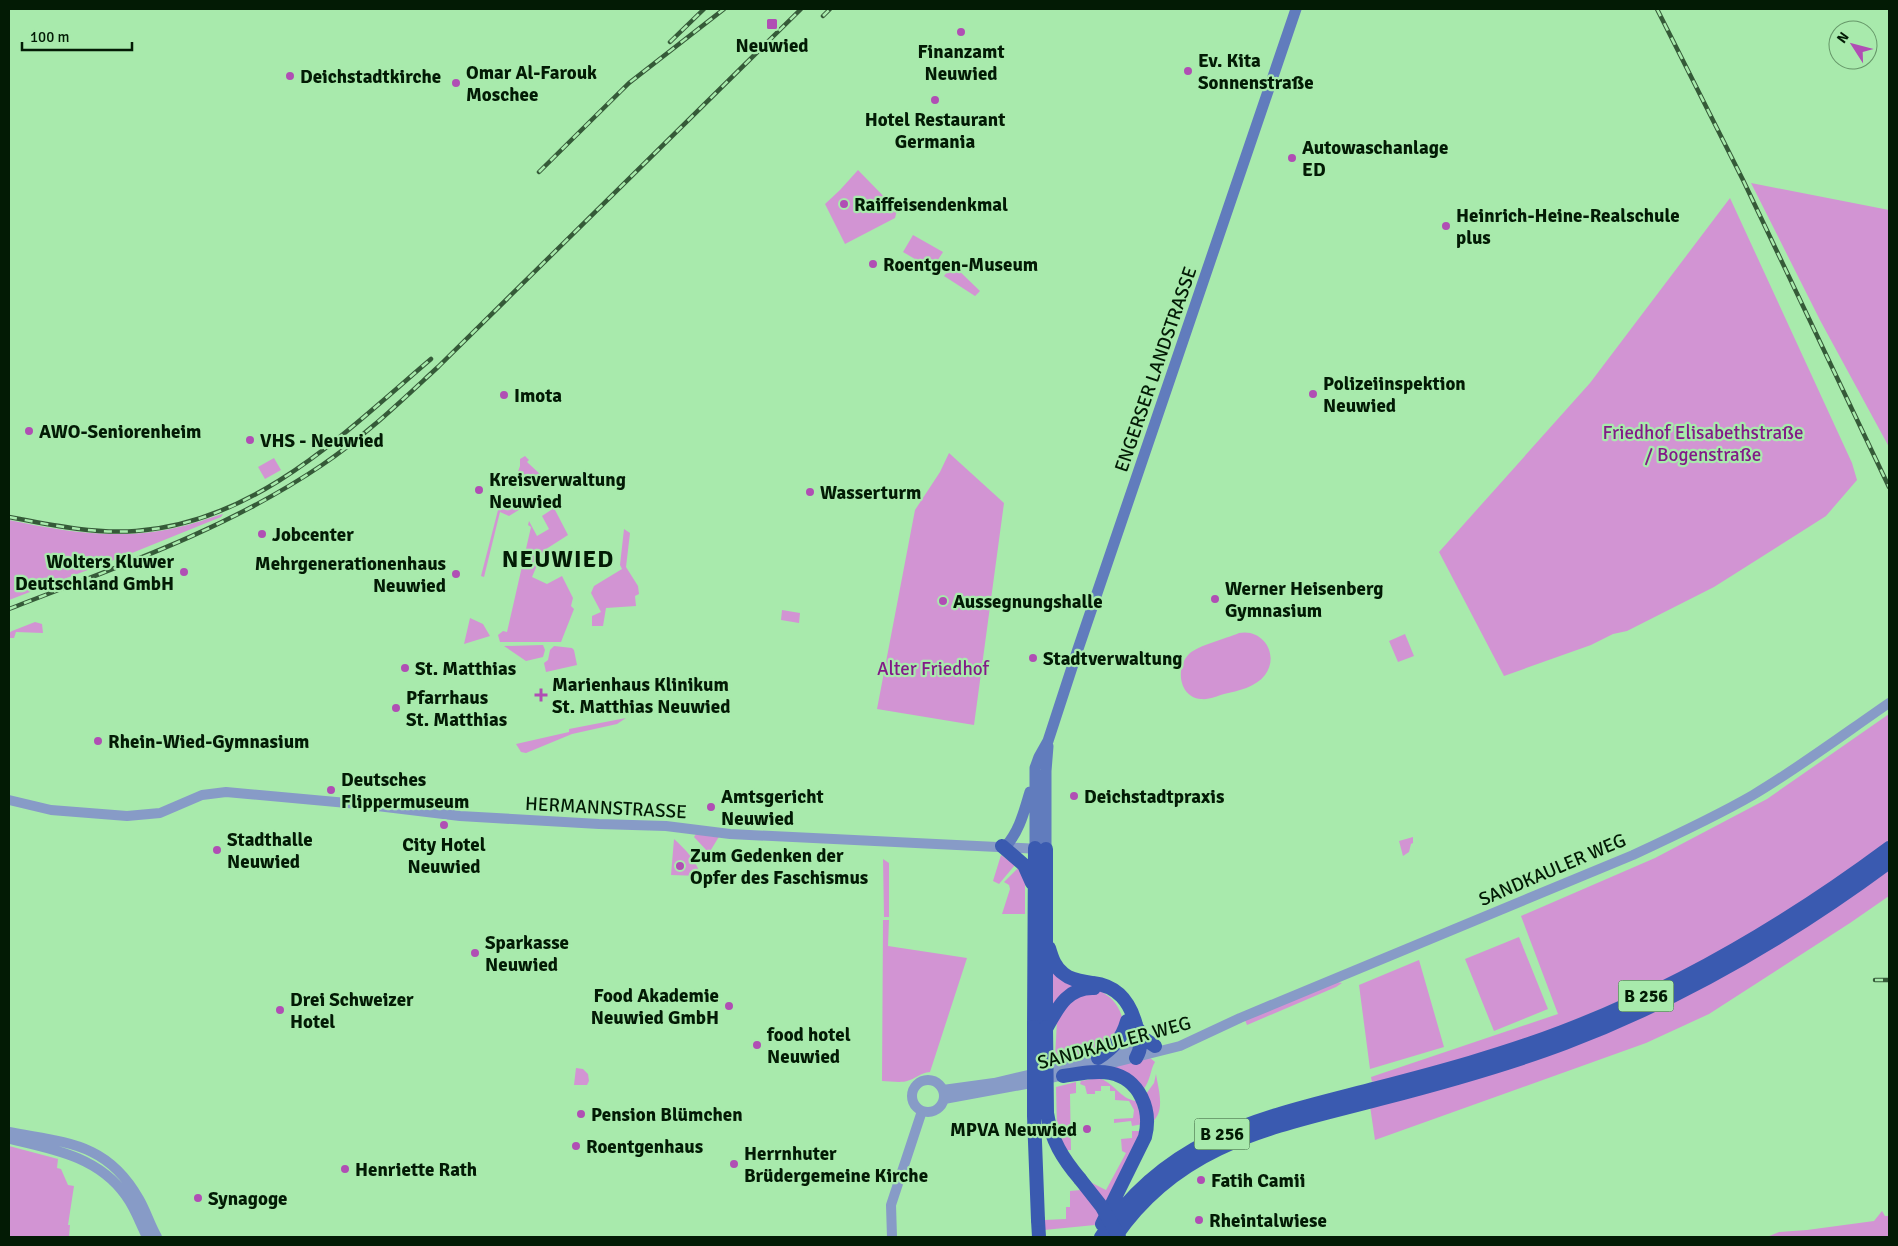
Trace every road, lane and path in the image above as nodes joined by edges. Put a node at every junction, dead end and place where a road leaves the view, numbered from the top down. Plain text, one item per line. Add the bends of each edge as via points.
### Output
1 (1296, 9) edge
2 (1889, 703) edge
3 (1048, 741) junction
4 (1034, 783) junction
5 (9, 793) edge
6 (9, 800) edge
7 (37, 807) junction
8 (1004, 846) junction
9 (1889, 848) edge
10 (1041, 849) junction
11 (1889, 862) edge
12 (1035, 891) junction
13 (1046, 940) junction
14 (1132, 1025) junction
15 (1040, 1027) junction
16 (1210, 1031) junction
17 (1154, 1046) junction
18 (1137, 1052) junction
19 (1098, 1058) junction
20 (1063, 1076) junction
21 (1026, 1080) junction
22 (1379, 1094) junction
23 (944, 1095) junction
24 (922, 1111) junction
25 (9, 1132) edge
26 (9, 1139) edge
27 (147, 1237) edge
28 (157, 1237) edge
29 (892, 1237) edge
30 (1039, 1237) edge
31 (1096, 1237) edge
32 (1101, 1237) edge
33 (1115, 1237) edge
34 (1119, 1237) edge

1 - 3 main road, ENGERSER LANDSTRASSE
2 - 16 street, SANDKAULER WEG via 1797,768 1693,827
3 - 4 main road, ENGERSER LANDSTRASSE via 1039,757
3 - 10 main road, ENGERSER LANDSTRASSE
4 - 8 main road via 1014,838
4 - 10 main road, ENGERSER LANDSTRASSE
5 - 7 street
6 - 7 street
7 - 8 street, HERMANNSTRASSE via 73,813 155,814 202,795 220,792 460,816 666,826 730,834
8 - 10 street, HERMANNSTRASSE
8 - 12 highway via 1024,865
9 - 22 highway, B 256 via 1774,927 1672,984 1560,1033
10 - 12 highway
10 - 13 highway
11 - 22 highway, B 256 via 1779,937 1686,990 1629,1017 1564,1044 1483,1071
12 - 15 highway
13 - 14 highway via 1056,966 1065,975 1106,986 1122,996 1129,1006
13 - 15 highway
14 - 15 highway via 1116,998 1104,990 1088,988 1064,998
14 - 17 highway
14 - 18 highway
14 - 19 highway via 1118,1043
15 - 30 highway, bridge via 1034,1116
15 - 34 highway, bridge via 1051,1134 1064,1159 1102,1207
16 - 17 street, SANDKAULER WEG
16 - 18 street, SANDKAULER WEG via 1186,1044
17 - 18 street, SANDKAULER WEG
18 - 19 street, SANDKAULER WEG
18 - 20 street, SANDKAULER WEG
19 - 21 street, SANDKAULER WEG
20 - 21 street, SANDKAULER WEG
20 - 31 highway via 1110,1073 1126,1080 1138,1091 1145,1104 1148,1122 1143,1144
21 - 23 street
22 - 32 highway, B 256 via 1253,1122 1197,1147 1149,1181
22 - 33 highway, B 256 via 1279,1125 1202,1156 1157,1189
23 - 24 street via 934,1111
23 - 24 street via 938,1083 920,1082 913,1090 913,1101
24 - 29 street via 891,1205
25 - 28 street via 74,1144 102,1157 136,1193
26 - 27 street via 76,1156 101,1170 126,1196

